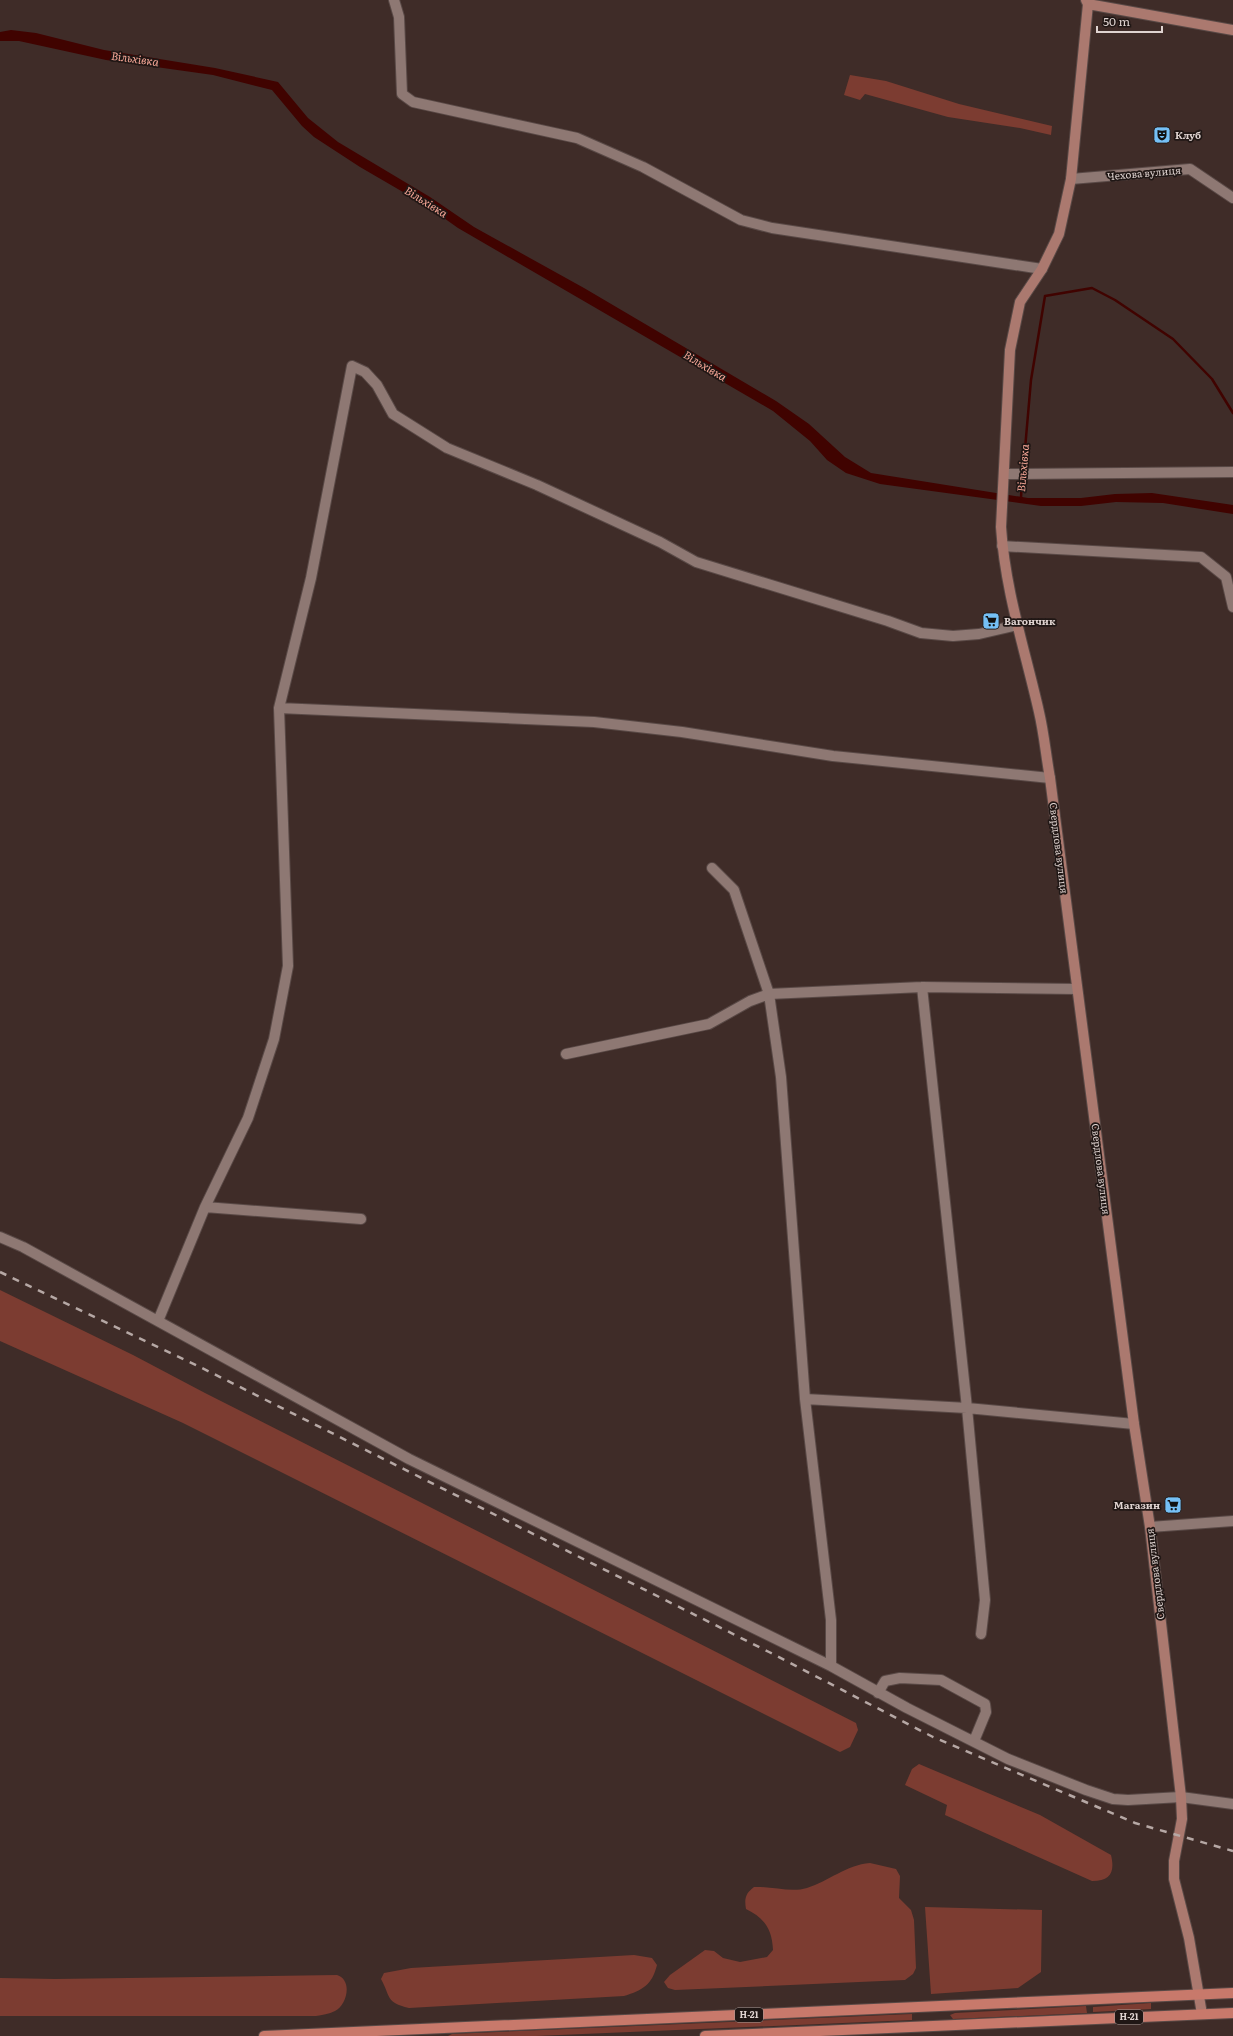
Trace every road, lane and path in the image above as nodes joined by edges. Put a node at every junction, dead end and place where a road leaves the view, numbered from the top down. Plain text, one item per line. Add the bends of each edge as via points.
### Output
1 (394, 0) edge
2 (1087, 2) edge
3 (1233, 30) edge
4 (1071, 179) junction
5 (1233, 198) edge
6 (1042, 269) junction
7 (1233, 472) edge
8 (1005, 474) junction
9 (1002, 546) junction
10 (1233, 607) edge
11 (1017, 625) junction
12 (279, 708) junction
13 (1050, 778) junction
14 (712, 868) dead end
15 (922, 987) junction
16 (1077, 989) junction
17 (769, 994) junction
18 (566, 1054) dead end
19 (205, 1207) junction
20 (360, 1219) dead end
21 (0, 1237) edge
22 (158, 1321) junction
23 (805, 1399) junction
24 (967, 1408) junction
25 (1134, 1424) junction
26 (1233, 1521) edge
27 (1150, 1527) junction
28 (981, 1634) dead end
29 (830, 1666) junction
30 (878, 1693) junction
31 (974, 1741) junction
32 (1181, 1797) junction
33 (1233, 1804) edge
34 (1233, 1992) edge
35 (1199, 1994) junction
36 (1233, 2013) edge
37 (1202, 2014) junction
38 (264, 2036) edge
39 (705, 2036) edge

1 - 6 street via 399,17 402,94 413,102 577,138 643,167 742,220 772,228
2 - 3 street
2 - 4 street, Свердлова вулиця
4 - 5 street, Чехова вулиця via 1190,169
4 - 6 street, Свердлова вулиця via 1059,234
6 - 8 street, Свердлова вулиця via 1020,302 1010,350
7 - 8 street
8 - 9 street, Свердлова вулиця
9 - 10 street via 1201,556 1226,577
9 - 11 street, Свердлова вулиця
11 - 12 street via 979,634 953,636 921,633 888,620 696,562 660,542 537,485 447,448 394,414 377,385 365,372 352,366 311,578
11 - 13 street, Свердлова вулиця via 1040,713
12 - 13 street via 594,722 682,732 833,756
12 - 19 street via 288,966 274,1039 248,1118
13 - 16 street, Свердлова вулиця
14 - 17 street via 734,890
15 - 16 street
15 - 17 street
15 - 24 street
16 - 25 street, Свердлова вулиця
17 - 18 street via 750,1001 709,1024
17 - 23 street via 781,1077
19 - 20 street
19 - 22 street
21 - 22 street
22 - 29 street via 409,1459
23 - 24 street
23 - 29 street via 832,1620
24 - 25 street
24 - 28 street via 985,1600
25 - 27 street, Свердлова вулиця
26 - 27 street
27 - 32 street, Свердлова вулиця
29 - 30 street
30 - 31 street
30 - 31 street via 884,1681 900,1678 941,1680 985,1704 986,1712
31 - 32 street via 1008,1759 1113,1799
32 - 33 street
32 - 35 street, Свердлова вулиця via 1182,1819 1174,1862 1174,1879 1189,1938
34 - 35 main road, Н-21
35 - 37 street, Свердлова вулиця
35 - 38 main road, Н-21
36 - 37 main road, Н-21
37 - 39 main road, Н-21

